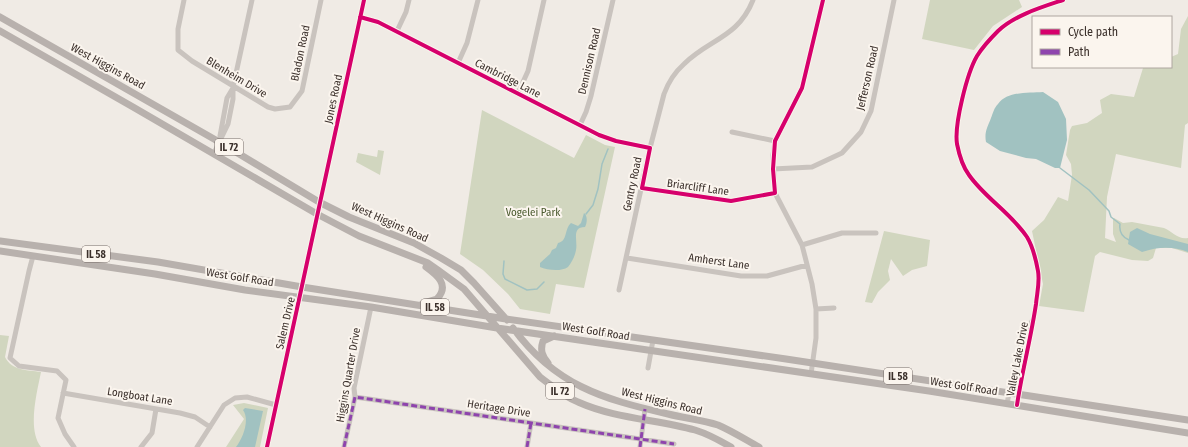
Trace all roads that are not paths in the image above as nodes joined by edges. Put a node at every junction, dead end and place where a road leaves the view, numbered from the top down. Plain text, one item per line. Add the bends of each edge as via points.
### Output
1 (184, 0) edge
2 (252, 0) edge
3 (321, 0) edge
4 (364, 0) edge
5 (409, 0) edge
6 (478, 0) edge
7 (544, 0) edge
8 (613, 0) edge
9 (753, 0) edge
10 (823, 0) edge
11 (894, 0) edge
12 (1064, 0) edge
13 (0, 17) edge
14 (360, 17) junction
15 (0, 31) edge
16 (397, 31) junction
17 (458, 63) junction
18 (233, 87) junction
19 (518, 93) junction
20 (290, 106) joint
21 (580, 125) junction
22 (732, 132) dead end
23 (219, 141) junction
24 (775, 141) junction
25 (650, 148) junction
26 (214, 153) junction
27 (773, 169) junction
28 (642, 188) junction
29 (775, 193) junction
30 (319, 202) junction
31 (317, 214) junction
32 (876, 233) dead end
33 (0, 241) edge
34 (802, 245) junction
35 (0, 251) edge
36 (33, 256) junction
37 (412, 258) junction
38 (627, 258) junction
39 (807, 265) junction
40 (302, 287) junction
41 (619, 290) dead end
42 (300, 297) junction
43 (417, 304) junction
44 (371, 307) junction
45 (834, 308) dead end
46 (816, 309) junction
47 (486, 316) junction
48 (1034, 316) junction
49 (506, 319) junction
50 (496, 328) junction
51 (514, 329) junction
52 (554, 336) junction
53 (653, 340) junction
54 (651, 350) junction
55 (813, 363) junction
56 (648, 368) dead end
57 (553, 370) junction
58 (811, 374) junction
59 (64, 393) junction
60 (1009, 393) junction
61 (1019, 394) junction
62 (355, 397) junction
63 (1007, 404) junction
64 (276, 405) junction
65 (1017, 405) junction
66 (156, 409) junction
67 (645, 409) junction
68 (644, 420) junction
69 (1188, 420) edge
70 (531, 423) junction
71 (210, 427) junction
72 (1188, 433) edge
73 (641, 439) junction
74 (674, 444) dead end
75 (74, 447) edge
76 (141, 447) edge
77 (197, 447) edge
78 (267, 447) edge
79 (344, 447) edge
80 (527, 447) edge
81 (640, 447) edge
82 (731, 447) edge
83 (759, 447) edge

1 - 18 street, Blenheim Drive via 178,29 178,50
2 - 18 street
3 - 20 street, Bladon Road via 302,91
4 - 14 street, Jones Road
5 - 16 street
6 - 17 street via 467,43
7 - 19 street via 528,71
8 - 21 street, Dennison Road via 591,96
9 - 25 street, Gentry Road via 744,17 731,31 688,60 672,79 664,94
10 - 24 street via 802,88
11 - 27 street, Jefferson Road via 871,111 860,132 842,153 812,167
12 - 48 street, Valley Lake Drive via 1022,16 998,31 977,56 969,74 958,120 957,143 968,174 1019,227 1032,248 1039,283
13 - 23 main road, West Higgins Road / IL 72
14 - 16 street, Cambridge Lane
14 - 30 street, Jones Road
15 - 26 main road, West Higgins Road / IL 72
16 - 17 street, Cambridge Lane
17 - 19 street, Cambridge Lane
18 - 20 street, Blenheim Drive via 272,108
18 - 23 street via 227,98
19 - 21 street, Cambridge Lane
21 - 25 street, Cambridge Lane via 610,139
22 - 24 street
23 - 26 street
23 - 30 main road, West Higgins Road / IL 72
24 - 27 street
25 - 28 street, Gentry Road
26 - 31 main road, West Higgins Road / IL 72
27 - 29 street
28 - 29 street, Briarcliff Lane via 731,202
28 - 38 street, Gentry Road
29 - 34 street
30 - 31 street, Salem Drive
30 - 49 main road, West Higgins Road / IL 72 via 414,243 461,270
31 - 37 main road, West Higgins Road / IL 72 via 359,236
31 - 40 street, Salem Drive
32 - 34 street via 842,233
33 - 40 main road, West Golf Road / IL 58 via 158,262
34 - 39 street
35 - 36 main road, West Golf Road / IL 58
36 - 42 main road, West Golf Road / IL 58
36 - 59 street via 10,358 18,366 57,371 66,380
37 - 43 main road via 438,277 442,286 442,292 437,299
37 - 47 main road, West Higgins Road / IL 72 via 428,264 454,281
38 - 39 street, Amherst Lane via 741,276 767,276
38 - 41 street, Gentry Road
39 - 46 street
40 - 42 street, Salem Drive
40 - 43 main road, West Golf Road / IL 58
42 - 44 main road, West Golf Road / IL 58
42 - 64 street, Salem Drive
43 - 47 main road, West Golf Road / IL 58
44 - 50 main road, West Golf Road / IL 58
44 - 62 street, Higgins Quarter Drive via 354,388
45 - 46 street
46 - 55 street
47 - 49 main road, West Golf Road / IL 58
47 - 50 main road, West Higgins Road / IL 72
48 - 60 street, Valley Lake Drive via 1025,331
48 - 61 street, Valley Lake Drive
49 - 51 main road, West Higgins Road / IL 72
49 - 53 main road, West Golf Road / IL 58
50 - 51 main road, West Golf Road / IL 58
50 - 68 main road, West Higgins Road / IL 72 via 540,377 577,402 599,410
51 - 52 main road, West Golf Road / IL 58
51 - 57 main road, West Higgins Road / IL 72 via 536,356
52 - 54 main road, West Golf Road / IL 58
52 - 57 main road via 543,341 541,350
53 - 54 street
53 - 55 main road, West Golf Road / IL 58
54 - 56 street
54 - 58 main road, West Golf Road / IL 58
55 - 58 street
55 - 60 main road, West Golf Road / IL 58
57 - 67 main road, West Higgins Road / IL 72 via 586,390
58 - 63 main road, West Golf Road / IL 58
59 - 66 street, Longboat Lane
59 - 75 street via 58,418 64,434
60 - 61 main road, West Golf Road / IL 58
60 - 63 street, Valley Lake Drive
61 - 65 street, Valley Lake Drive
61 - 69 main road, West Golf Road / IL 58
62 - 70 street, Heritage Drive
62 - 79 street, Higgins Quarter Drive
63 - 65 main road, West Golf Road / IL 58
64 - 71 street via 246,397 235,398 224,405
64 - 78 street, Salem Drive
65 - 72 main road, West Golf Road / IL 58
66 - 71 street, Longboat Lane via 195,417
66 - 76 street via 152,433
67 - 68 street
67 - 83 main road, West Higgins Road / IL 72 via 718,426
68 - 73 street
68 - 82 main road, West Higgins Road / IL 72 via 694,430
70 - 73 street, Heritage Drive
70 - 80 street
71 - 77 street
73 - 74 street, Heritage Drive
73 - 81 street

